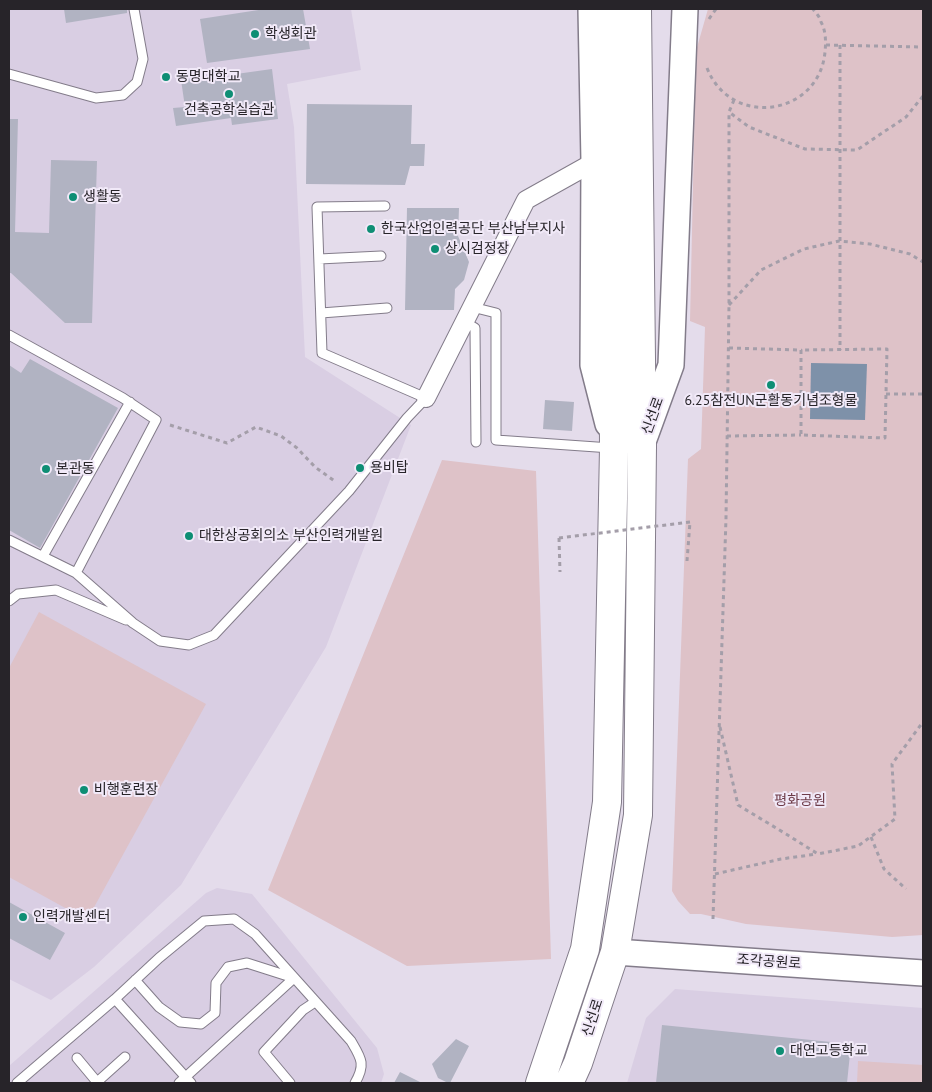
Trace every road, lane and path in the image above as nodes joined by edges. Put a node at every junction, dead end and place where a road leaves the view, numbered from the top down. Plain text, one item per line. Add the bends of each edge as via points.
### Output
1 (134, 9) edge
2 (591, 9) edge
3 (612, 9) edge
4 (637, 9) edge
5 (685, 9) edge
6 (716, 9) edge
7 (813, 9) edge
8 (707, 26) dead end
9 (826, 45) junction
10 (840, 45) junction
11 (923, 47) edge
12 (706, 66) dead end
13 (9, 74) edge
14 (923, 96) edge
15 (734, 100) junction
16 (729, 112) junction
17 (594, 162) junction
18 (385, 206) dead end
19 (839, 241) junction
20 (381, 256) dead end
21 (319, 259) junction
22 (923, 262) edge
23 (729, 305) junction
24 (386, 308) dead end
25 (321, 313) junction
26 (468, 314) junction
27 (9, 335) edge
28 (729, 348) junction
29 (801, 350) junction
30 (840, 350) junction
31 (886, 394) junction
32 (923, 394) edge
33 (426, 398) junction
34 (130, 402) junction
35 (156, 420) junction
36 (801, 435) junction
37 (727, 436) junction
38 (476, 442) dead end
39 (642, 446) junction
40 (614, 448) junction
41 (349, 491) junction
42 (9, 540) edge
43 (43, 556) junction
44 (687, 561) dead end
45 (560, 572) dead end
46 (76, 573) junction
47 (9, 601) edge
48 (134, 623) junction
49 (719, 722) junction
50 (923, 722) edge
51 (871, 836) junction
52 (818, 854) junction
53 (715, 874) junction
54 (906, 889) dead end
55 (713, 919) dead end
56 (615, 952) junction
57 (923, 973) edge
58 (294, 978) junction
59 (135, 980) junction
60 (115, 999) junction
61 (315, 1002) junction
62 (125, 1057) dead end
63 (77, 1058) dead end
64 (185, 1081) edge
65 (17, 1083) edge
66 (97, 1083) edge
67 (290, 1083) edge
68 (355, 1083) edge
69 (540, 1083) edge
70 (569, 1083) edge

1 - 13 lane via 143,59 137,82 123,95 96,98
2 - 17 main road
3 - 40 highway
4 - 39 highway, 신선로
5 - 39 main road, 신선로 via 671,365
6 - 8 path
7 - 9 path via 822,22
9 - 10 path
9 - 15 path via 825,61 816,80 802,96 784,105 763,108
10 - 11 path
10 - 19 path
12 - 15 path via 711,79
14 - 16 path via 906,117 857,150 805,149 750,127
15 - 16 path
16 - 23 path
17 - 26 street via 526,200
17 - 40 main road via 593,365
18 - 21 lane via 317,208
19 - 22 path via 870,244 910,254
19 - 23 path via 804,249 761,270
19 - 30 path
20 - 21 lane
21 - 25 lane
23 - 28 path
24 - 25 lane
25 - 33 lane via 322,353
26 - 33 street
26 - 38 lane via 475,328
26 - 40 lane via 496,313 496,440
27 - 34 lane
28 - 29 path
28 - 37 path
29 - 30 path
29 - 36 path
30 - 31 path via 887,349
31 - 32 path
31 - 36 path via 885,438
33 - 41 lane
34 - 35 lane
34 - 43 lane
35 - 41 path via 227,443 256,427 281,436 315,467
35 - 46 lane
36 - 37 path
37 - 49 path
39 - 56 highway, 신선로 via 638,815
40 - 69 highway via 607,802 585,950
41 - 48 lane via 214,635 189,645 160,641
42 - 43 lane
43 - 46 lane
44 - 45 path, bridge via 690,522 559,538
46 - 48 lane
47 - 48 lane via 18,594 56,590
49 - 52 path via 738,806
49 - 53 path
50 - 51 path via 892,764 895,819
51 - 52 path via 858,846
51 - 54 path via 884,869
52 - 53 path
53 - 55 path
56 - 57 main road, 조각공원로
56 - 70 highway, 신선로
58 - 59 lane via 255,934 234,919 204,921
58 - 59 lane via 247,963 228,967 216,983 215,1014 201,1024 180,1022 159,1006
58 - 61 lane
58 - 64 lane
59 - 60 lane
60 - 64 lane
60 - 65 lane
61 - 67 lane via 303,1010 264,1052
61 - 68 lane via 351,1041 361,1058 361,1074
62 - 66 lane
63 - 66 lane

